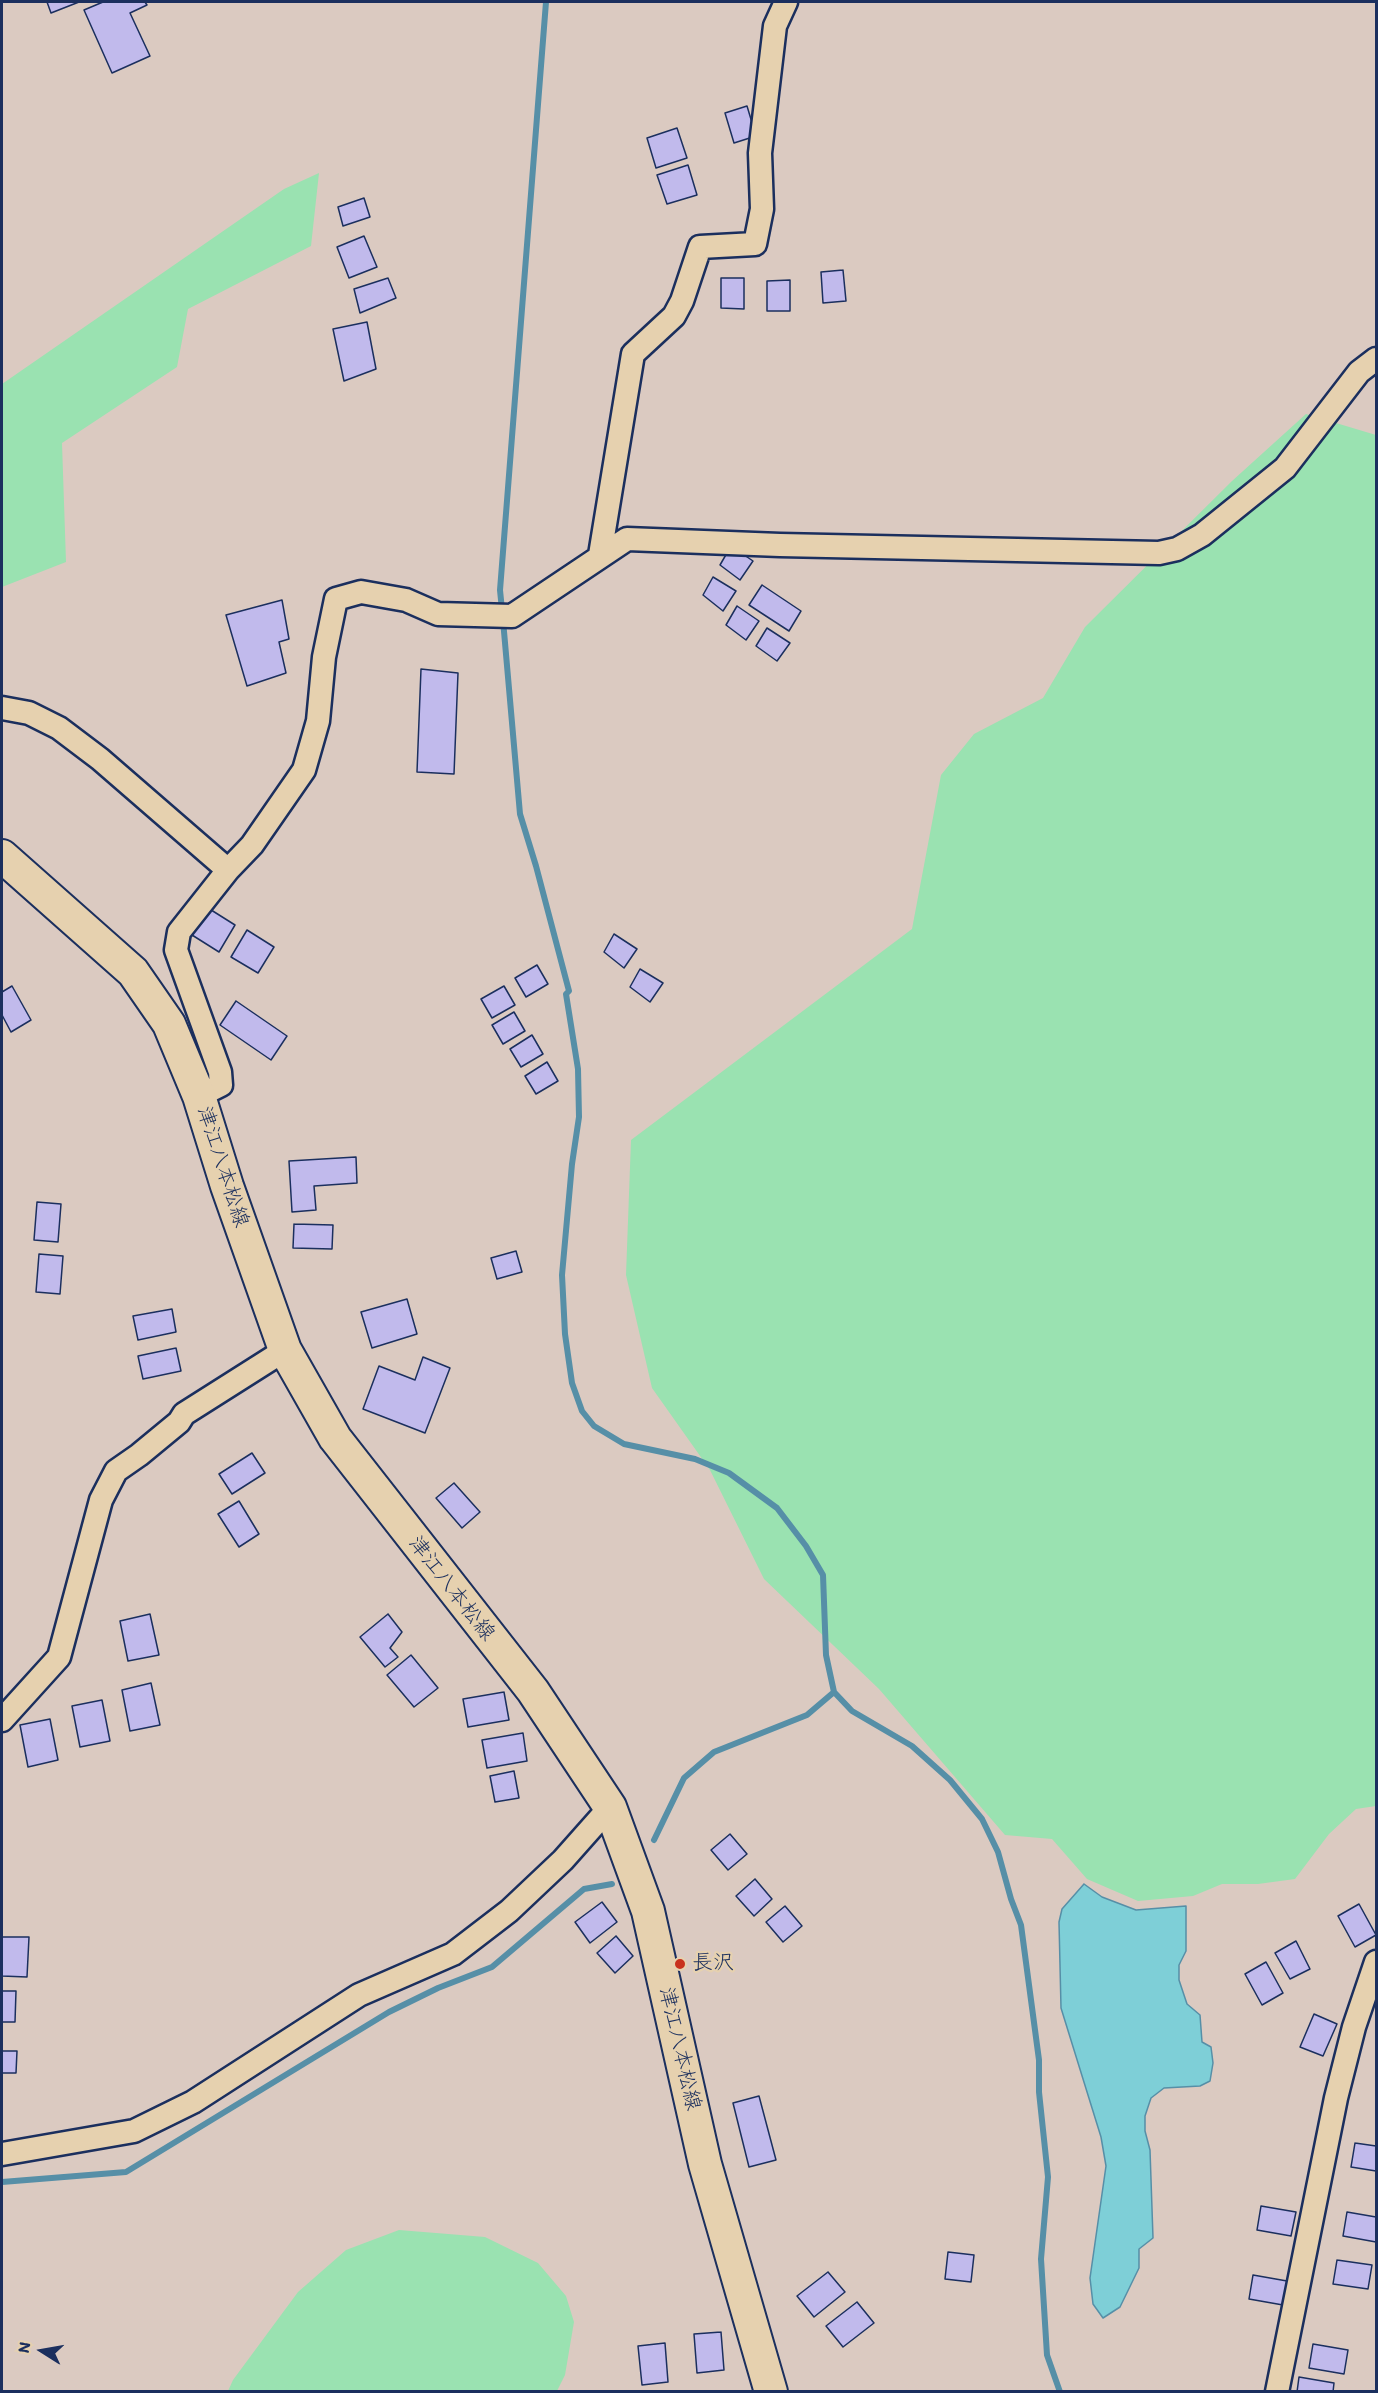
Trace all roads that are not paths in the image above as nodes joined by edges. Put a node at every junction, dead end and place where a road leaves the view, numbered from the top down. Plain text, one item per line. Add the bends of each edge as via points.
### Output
1 (786, 2) edge
2 (1377, 359) edge
3 (600, 555) junction
4 (2, 708) edge
5 (2, 855) edge
6 (228, 870) junction
7 (199, 1096) junction
8 (285, 1350) junction
9 (2, 1720) edge
10 (610, 1807) junction
11 (1377, 1962) edge
12 (2, 2154) edge
13 (765, 2389) edge
14 (1277, 2391) edge

1 - 3 street via 775,26 760,153 762,209 755,244 700,247 674,316 633,354
2 - 3 street via 1359,372 1285,468 1202,535 1176,549 1147,553 627,538
3 - 6 street via 512,616 438,614 406,600 361,592 336,599 324,657 318,721 304,770 252,845
4 - 6 street via 29,713 59,728
5 - 7 main road, 津江八本松線 via 133,972 169,1024
6 - 7 street via 179,932 176,950 220,1072 221,1085
7 - 8 main road, 津江八本松線
8 - 9 street via 184,1414 147,1449 116,1471 101,1500 59,1657
8 - 10 main road, 津江八本松線 via 335,1438 533,1691
10 - 12 street via 563,1860 509,1911 453,1954 359,1995 193,2102 134,2131
10 - 13 main road, 津江八本松線 via 648,1911 705,2164
11 - 14 street via 1354,2027 1336,2098

